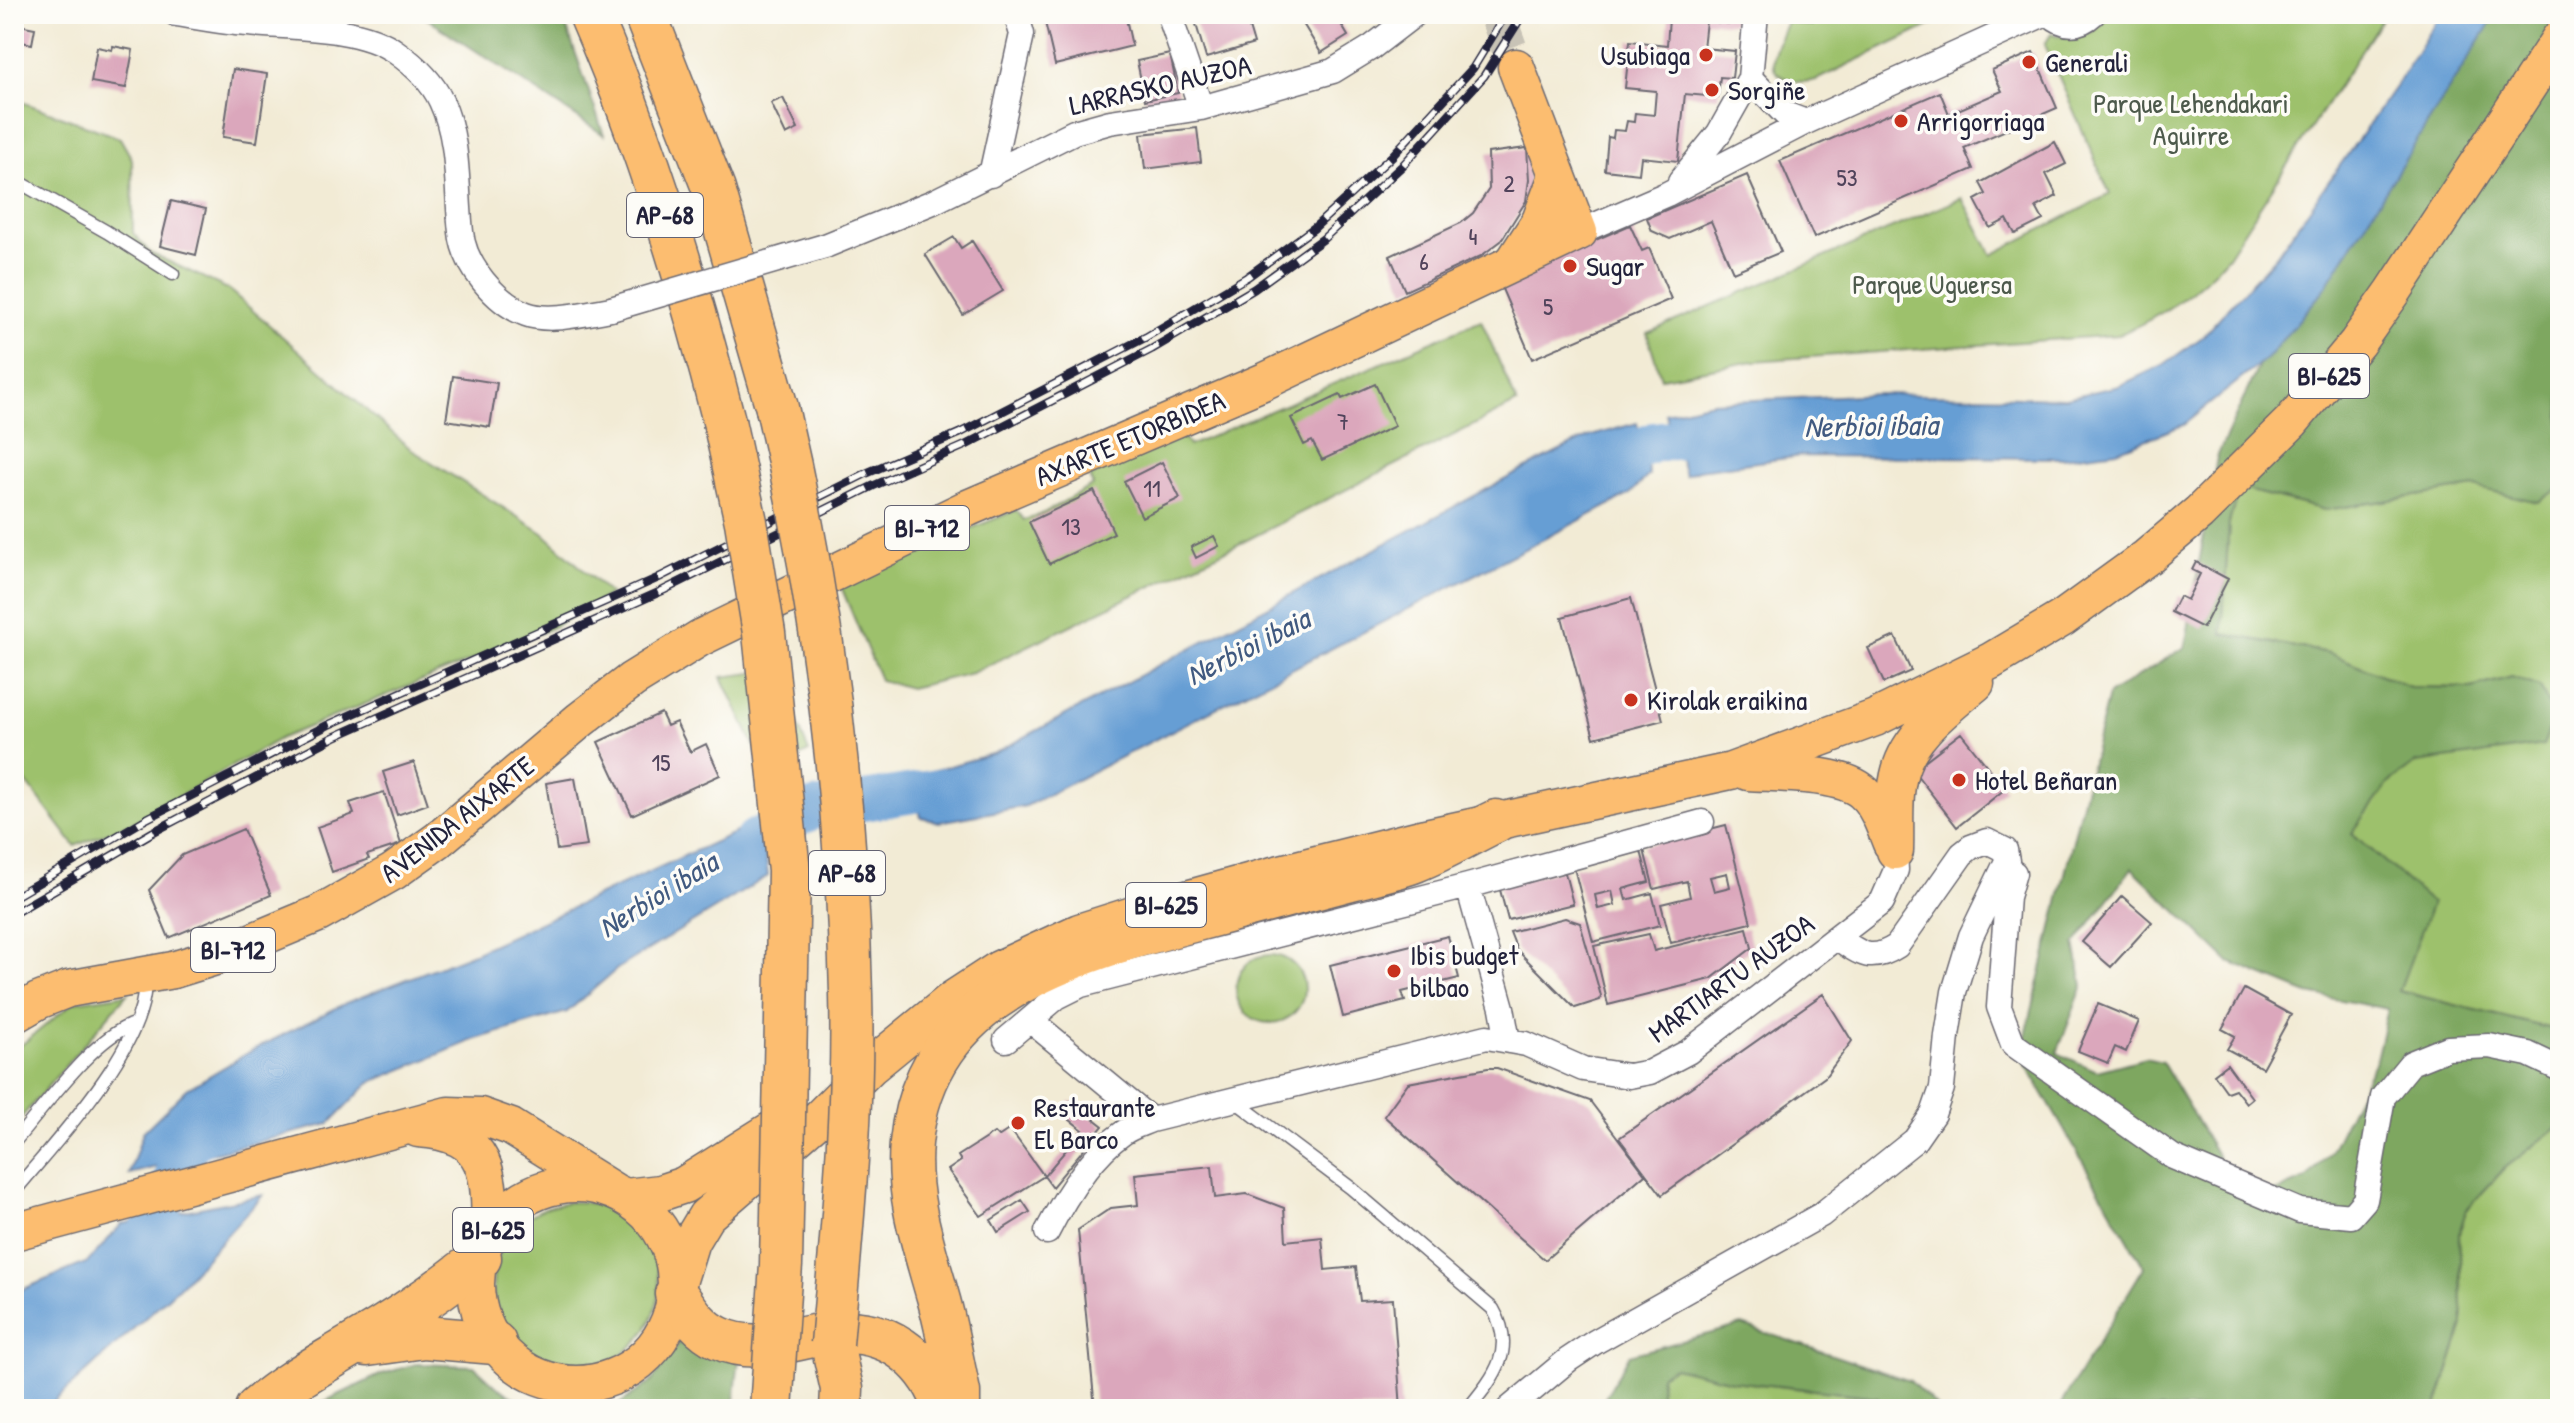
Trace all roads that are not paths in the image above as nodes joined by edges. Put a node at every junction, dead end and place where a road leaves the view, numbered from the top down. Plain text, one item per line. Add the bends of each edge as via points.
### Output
1 (176, 14) edge
2 (590, 14) edge
3 (645, 14) edge
4 (1016, 14) edge
5 (1169, 14) edge
6 (1415, 14) edge
7 (1756, 14) edge
8 (2044, 14) edge
9 (2050, 14) edge
10 (2093, 14) edge
11 (2560, 38) edge
12 (1516, 67) tunnel mouth
13 (1750, 78) junction
14 (1201, 108) junction
15 (1733, 111) junction
16 (1806, 122) junction
17 (1760, 145) junction
18 (991, 175) junction
19 (1557, 176) junction
20 (14, 179) edge
21 (1667, 194) junction
22 (1579, 232) junction
23 (1514, 261) junction
24 (173, 274) dead end
25 (2021, 644) junction
26 (684, 647) joint
27 (1731, 771) junction
28 (1496, 821) junction
29 (1702, 822) dead end
30 (1895, 851) junction
31 (2007, 855) junction
32 (1468, 886) junction
33 (1838, 938) junction
34 (131, 976) junction
35 (14, 1015) edge
36 (1030, 1020) junction
37 (134, 1024) junction
38 (1006, 1040) dead end
39 (1508, 1041) junction
40 (870, 1067) junction
41 (2560, 1069) edge
42 (1233, 1099) junction
43 (1151, 1120) junction
44 (388, 1131) junction
45 (14, 1142) edge
46 (14, 1192) edge
47 (620, 1195) junction
48 (14, 1232) edge
49 (1047, 1232) dead end
50 (484, 1247) junction
51 (781, 1265) junction
52 (676, 1290) junction
53 (495, 1343) junction
54 (832, 1344) junction
55 (350, 1347) junction
56 (256, 1409) edge
57 (753, 1409) edge
58 (771, 1409) edge
59 (821, 1409) edge
60 (841, 1409) edge
61 (945, 1409) edge
62 (959, 1409) edge
63 (1468, 1409) edge
64 (1509, 1409) edge

1 - 18 street, LARRASKO AUZOA, bridge via 353,34 392,49 417,68 440,99 451,130 461,237 478,276 501,300 528,315 568,317 611,309 825,246
2 - 51 highway, AP-68, bridge via 673,239 724,421 764,633 789,871
3 - 54 highway, AP-68, bridge via 714,190 777,408 818,617 836,750 852,997 848,1167
4 - 18 street via 1022,34
5 - 14 street
6 - 14 street, LARRASKO AUZOA via 1333,71
7 - 13 street
8 - 16 street
9 - 10 street via 2069,24
11 - 25 main road, BI-625 via 2393,292 2291,422 2147,557
12 - 19 main road
13 - 15 street
13 - 16 street via 1785,114
14 - 18 street, LARRASKO AUZOA via 1074,132
15 - 17 street via 1743,141
15 - 21 street via 1695,167
16 - 17 street
17 - 21 street
19 - 22 main road
19 - 23 main road via 1540,221
20 - 24 lane
21 - 22 street
22 - 23 main road, AXARTE ETORBIDEA / BI-712
23 - 26 main road, AXARTE ETORBIDEA / BI-712 via 1265,381 968,508
25 - 27 main road, BI-625 via 1875,718
25 - 30 main road via 1915,740 1900,769
26 - 34 main road, AVENIDA AIXARTE / BI-712 via 580,720 393,872 318,914 225,953 173,970
27 - 28 main road, BI-625
27 - 30 main road via 1843,781 1863,791 1876,807
28 - 40 main road, BI-625 via 1273,875 1079,932 999,969
28 - 62 highway via 1414,862 1114,941 1027,978 964,1024 930,1076 911,1143 917,1219
29 - 32 street
30 - 33 street, MARTIARTU AUZOA via 1896,870 1882,902
31 - 33 street via 1987,841 1962,854 1897,946 1885,954 1865,955
31 - 41 street via 2018,860 2007,897 1999,1007 2013,1044 2173,1157 2300,1211 2351,1216 2365,1200 2383,1097 2411,1063 2448,1048 2489,1046 2528,1054
31 - 64 street via 1971,936 1954,992 1942,1088 1915,1140 1821,1215 1595,1342
32 - 36 street via 1081,985
32 - 39 street
33 - 39 street, MARTIARTU AUZOA via 1688,1052 1650,1072 1629,1076 1583,1069
34 - 35 main road, BI-712 via 55,994
34 - 37 lane via 145,995
36 - 38 street
36 - 43 street
37 - 45 lane via 96,1048
37 - 46 lane via 118,1061
39 - 42 street, MARTIARTU AUZOA via 1487,1037
40 - 47 main road, BI-625 via 703,1175 660,1193
40 - 52 main road, BI-625 via 706,1216 691,1241
42 - 43 street, MARTIARTU AUZOA
42 - 63 lane via 1351,1188 1493,1309 1503,1334 1503,1356
43 - 49 street, MARTIARTU AUZOA via 1123,1132 1098,1155
44 - 47 main road, BI-625 via 448,1115 480,1116 511,1127
44 - 48 main road, BI-625
44 - 50 main road, BI-625 via 441,1131 479,1153 490,1187
47 - 50 main road, BI-625 via 591,1186 544,1190 503,1216
47 - 52 main road, BI-625 via 646,1213 663,1234
50 - 53 main road, BI-625 via 476,1280 478,1302
50 - 55 highway via 417,1306
51 - 57 highway, bridge via 767,1302
51 - 58 highway, AP-68, bridge
52 - 53 main road, BI-625 via 660,1339 625,1372 602,1381 578,1384 543,1378 511,1360
52 - 61 highway via 705,1329 721,1339 777,1345 846,1332 881,1338 915,1357
53 - 55 highway via 424,1337
54 - 59 highway, AP-68
54 - 60 highway
55 - 56 highway

